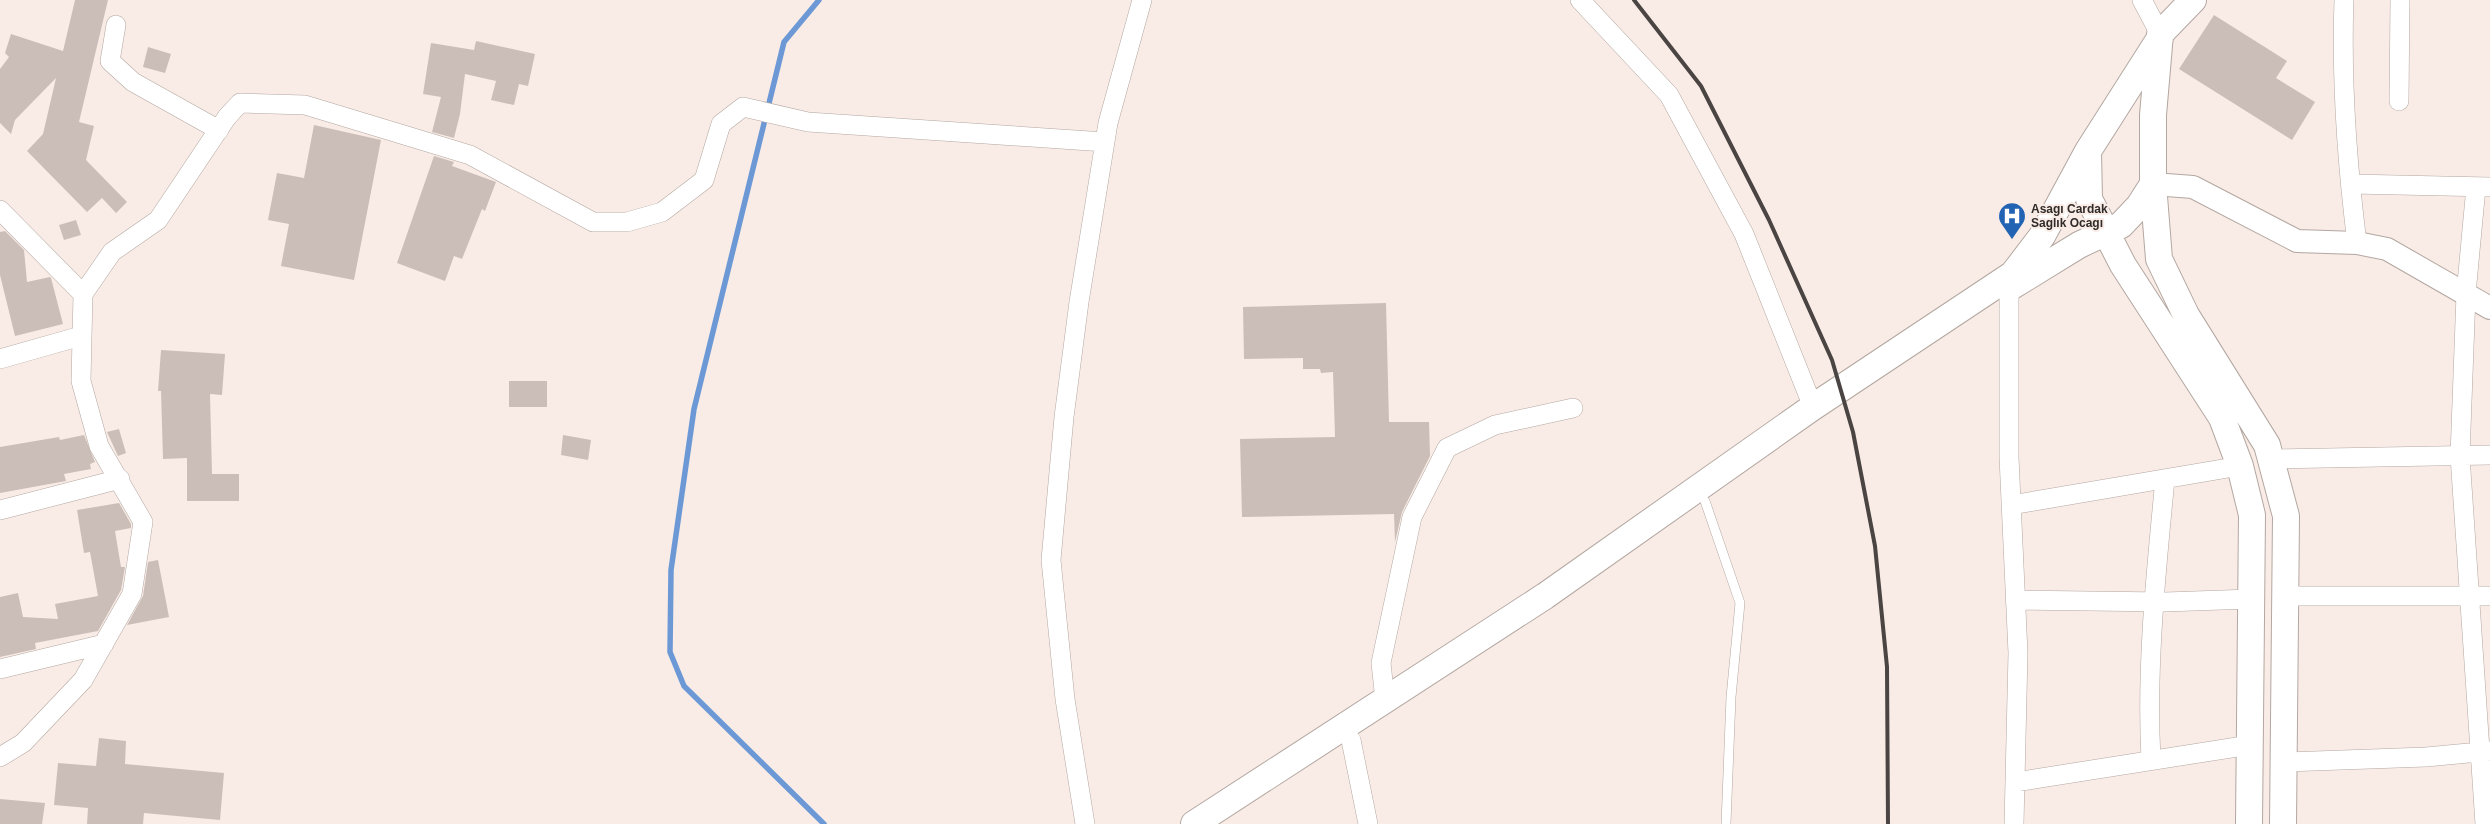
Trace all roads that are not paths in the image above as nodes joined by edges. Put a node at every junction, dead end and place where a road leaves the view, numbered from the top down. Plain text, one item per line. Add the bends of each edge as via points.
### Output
1 (1142, 0) edge
2 (1580, 0) edge
3 (2142, 0) edge
4 (2193, 0) edge
5 (2344, 0) edge
6 (2400, 0) edge
7 (116, 25) dead end
8 (2160, 36) junction
9 (2398, 101) dead end
10 (219, 130) junction
11 (1105, 142) junction
12 (2088, 151) junction
13 (2153, 184) junction
14 (2351, 184) junction
15 (2483, 187) edge
16 (0, 210) edge
17 (2105, 233) junction
18 (2357, 243) junction
19 (2009, 288) junction
20 (82, 294) junction
21 (2466, 294) junction
22 (2490, 308) edge
23 (81, 336) junction
24 (0, 359) edge
25 (1813, 407) junction
26 (1573, 408) dead end
27 (2490, 455) edge
28 (2460, 456) junction
29 (2271, 459) junction
30 (2240, 466) junction
31 (120, 479) junction
32 (2165, 479) junction
33 (1705, 501) junction
34 (2011, 505) junction
35 (0, 510) edge
36 (2286, 596) junction
37 (2469, 596) junction
38 (2490, 596) edge
39 (2251, 599) junction
40 (2015, 600) junction
41 (2153, 602) junction
42 (104, 644) junction
43 (0, 669) edge
44 (1385, 700) junction
45 (1351, 740) junction
46 (2250, 745) junction
47 (2485, 752) edge
48 (0, 757) edge
49 (2151, 760) junction
50 (2284, 762) junction
51 (2015, 782) junction
52 (1085, 824) edge
53 (1194, 824) edge
54 (1227, 824) edge
55 (1368, 824) edge
56 (1726, 824) edge
57 (2014, 824) edge
58 (2250, 824) edge
59 (2283, 824) edge
60 (2484, 824) edge

1 - 11 street
2 - 25 street via 1669,95 1744,234
3 - 8 street
4 - 8 main road
5 - 14 street via 2342,46
6 - 9 street
7 - 10 street via 110,61 134,82
8 - 12 main road
8 - 13 main road
10 - 11 street via 240,103 305,105 470,155 593,222 627,222 662,212 704,180 721,124 743,107 808,122
10 - 20 street via 158,220 112,252
11 - 52 street via 1064,417 1051,560 1065,698
12 - 17 main road via 2089,199
12 - 25 main road via 2042,236 2013,274
13 - 17 main road via 2121,225
13 - 18 street via 2194,187 2296,241
13 - 29 main road via 2159,259 2186,315 2267,445
14 - 15 street
14 - 18 street
15 - 21 street
16 - 20 street
17 - 19 main road via 2079,245
17 - 30 main road via 2222,418
18 - 21 street via 2387,249
19 - 33 main road
19 - 34 street
20 - 23 street
21 - 22 street
21 - 28 street
23 - 24 street
23 - 31 street via 81,381 99,446
25 - 44 main road via 1545,596
26 - 44 street via 1495,425 1447,448 1412,517 1381,663
27 - 28 street
28 - 29 street
28 - 37 street
29 - 36 main road via 2286,516
30 - 32 street
30 - 39 main road via 2252,515
31 - 35 street
31 - 42 street via 143,522 132,594
32 - 34 street
32 - 41 street
33 - 45 main road
33 - 56 lane via 1740,603 1731,697
34 - 40 street
36 - 37 street
36 - 50 main road
37 - 38 street
37 - 47 street
39 - 41 street
39 - 46 main road
40 - 41 street
40 - 51 street via 2018,653
41 - 49 street via 2148,716
42 - 43 street
42 - 48 street via 83,680 23,743
44 - 53 main road
45 - 54 main road
45 - 55 street
46 - 49 street
46 - 58 main road
47 - 50 street via 2426,758
47 - 60 street
49 - 51 street
50 - 59 main road
51 - 57 street

